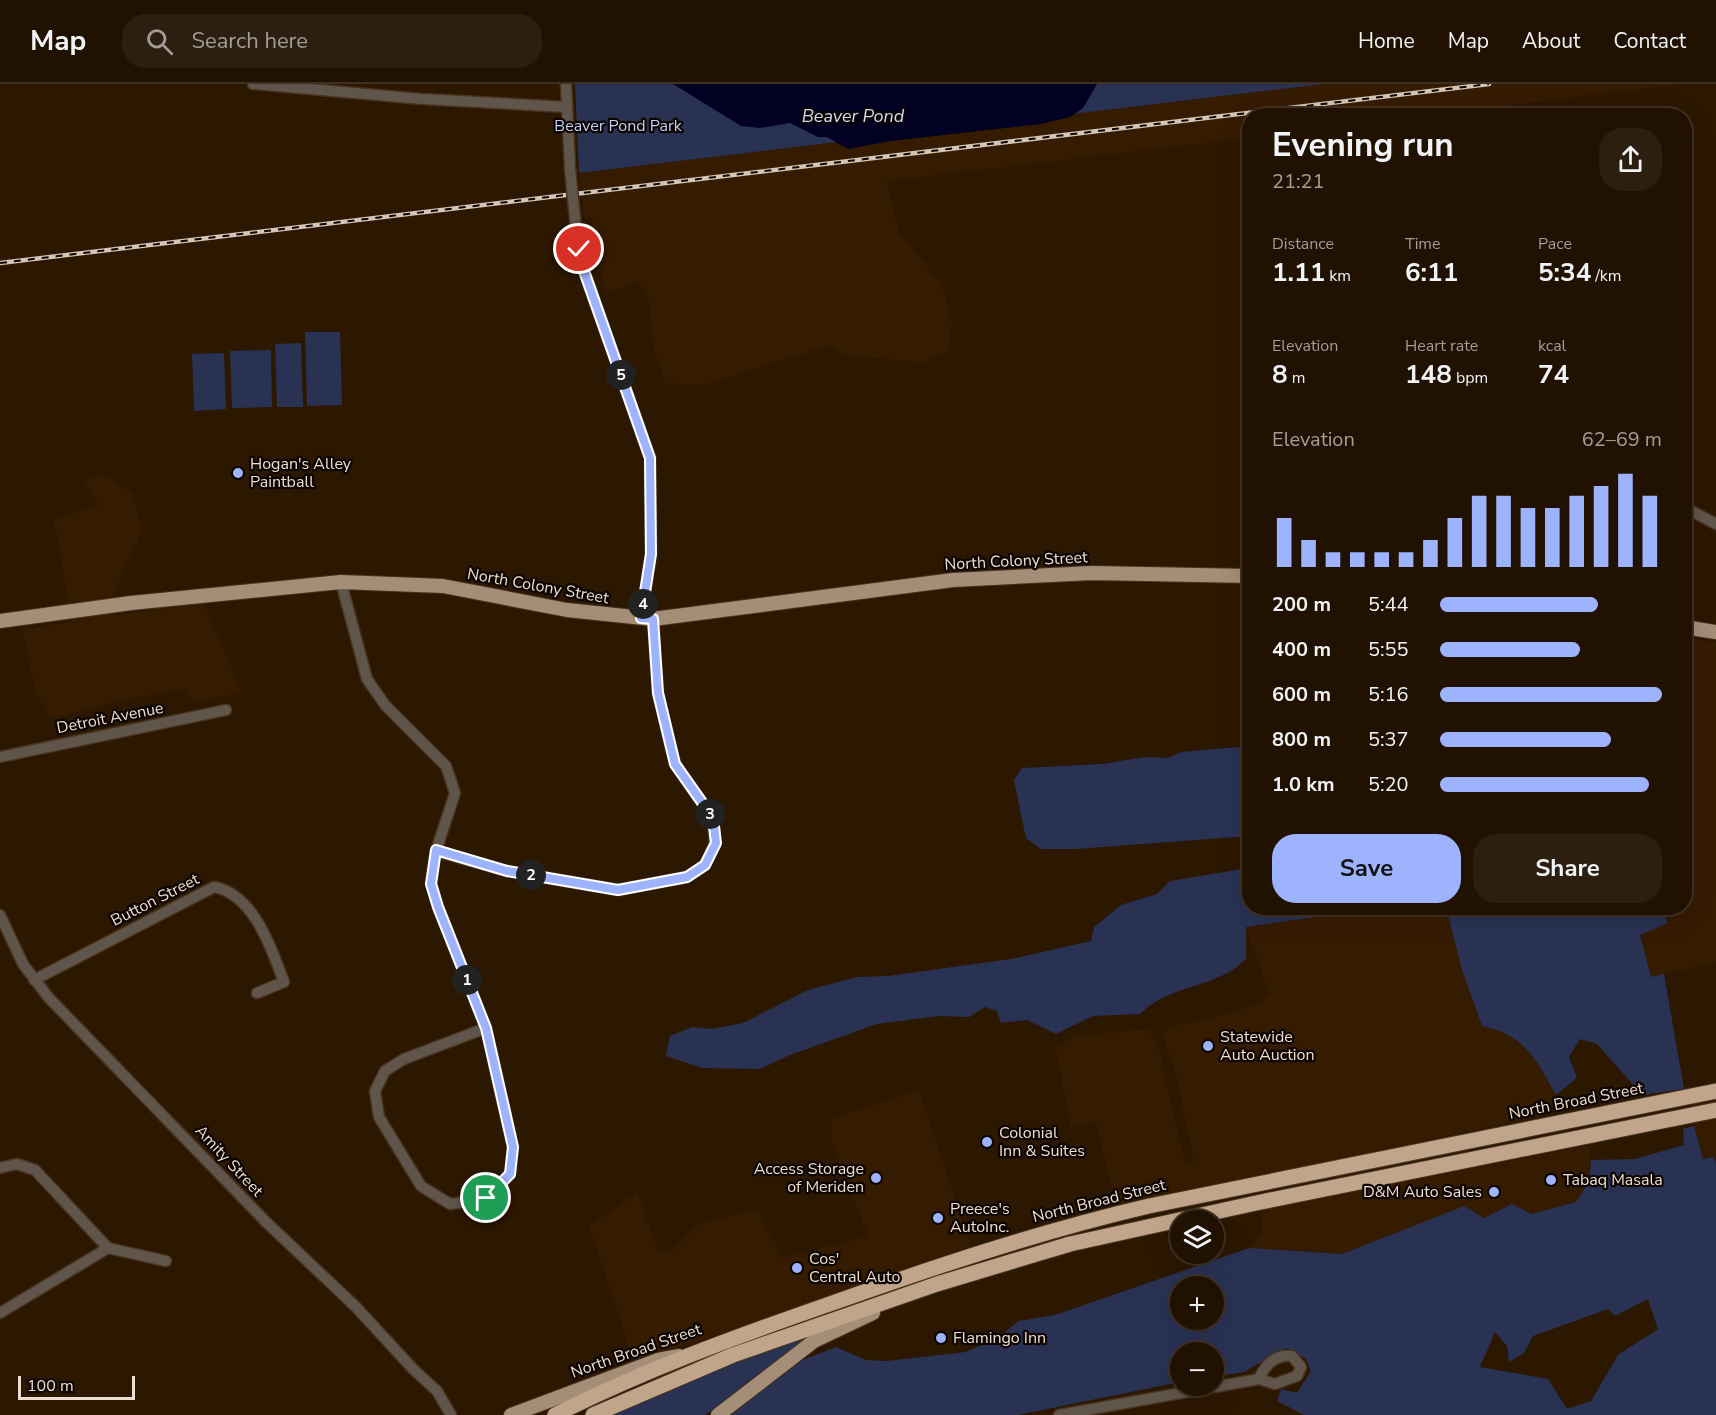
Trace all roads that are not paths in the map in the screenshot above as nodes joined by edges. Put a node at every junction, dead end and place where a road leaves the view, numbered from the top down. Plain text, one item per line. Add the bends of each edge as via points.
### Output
1 (253, 84) edge
2 (566, 84) edge
3 (567, 107) junction
4 (1692, 511) edge
5 (1716, 524) edge
6 (1242, 576) edge
7 (341, 582) junction
8 (647, 619) junction
9 (0, 621) edge
10 (1692, 628) edge
11 (1716, 632) edge
12 (226, 710) dead end
13 (0, 757) edge
14 (436, 850) junction
15 (0, 915) edge
16 (34, 980) junction
17 (258, 993) dead end
18 (486, 1028) junction
19 (1716, 1091) edge
20 (1716, 1110) edge
21 (0, 1168) edge
22 (1221, 1192) junction
23 (1225, 1209) junction
24 (108, 1248) junction
25 (166, 1261) dead end
26 (916, 1291) junction
27 (0, 1313) edge
28 (687, 1355) junction
29 (1259, 1379) dead end
30 (451, 1415) edge
31 (511, 1415) edge
32 (555, 1415) edge
33 (593, 1415) edge
34 (718, 1415) edge
35 (1059, 1415) edge

1 - 3 street
2 - 3 street
3 - 8 street, bridge via 576,229 584,271 650,458
4 - 5 street
6 - 8 main road, North Colony Street via 1092,573 953,580
7 - 8 main road, North Colony Street via 443,585 567,610
7 - 9 main road, North Colony Street
7 - 14 street via 370,686 446,766 454,793
8 - 14 street via 658,693 675,764 713,818 716,843 705,865 687,877 618,890 507,871
10 - 11 main road
12 - 13 street, Detroit Avenue
14 - 18 street via 431,884
15 - 16 street, Amity Street
16 - 17 street, Button Street via 214,887 226,891 255,918 267,938 284,982
16 - 30 street, Amity Street via 266,1222 437,1391
18 - 18 street via 404,1059 384,1071 375,1091 379,1117 421,1186 450,1204 486,1198 510,1174 513,1147
19 - 22 highway, North Broad Street
20 - 23 highway, North Broad Street
21 - 24 street via 17,1164 35,1170
22 - 23 highway
22 - 28 highway, North Broad Street via 1073,1225 988,1249
23 - 26 highway, North Broad Street via 1070,1244
24 - 25 street
24 - 27 street
26 - 33 highway via 705,1366
26 - 34 main road, North Broad Street via 814,1341
28 - 31 main road, North Broad Street via 658,1360
28 - 32 highway
29 - 35 street

